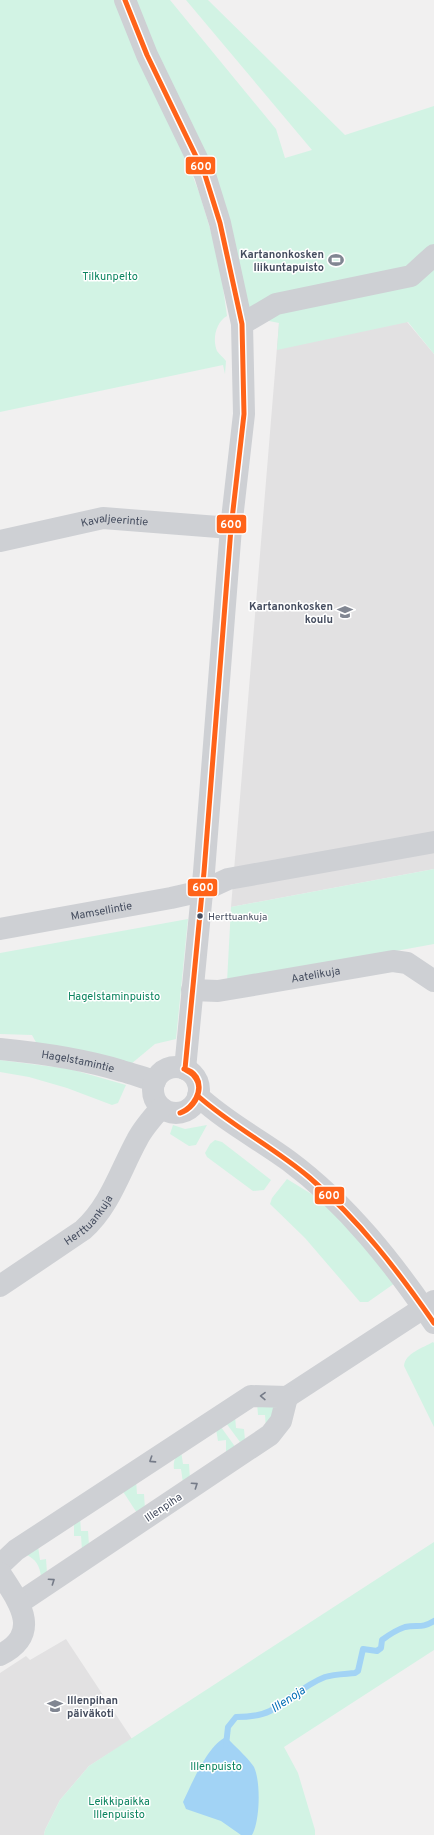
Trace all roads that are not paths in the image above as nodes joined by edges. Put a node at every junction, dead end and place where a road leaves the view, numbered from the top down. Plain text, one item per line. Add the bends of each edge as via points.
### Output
1 (125, 0) edge
2 (434, 255) edge
3 (242, 324) junction
4 (231, 528) junction
5 (0, 541) edge
6 (434, 842) edge
7 (202, 891) junction
8 (0, 929) edge
9 (434, 981) edge
10 (192, 990) junction
11 (0, 1049) edge
12 (185, 1069) junction
13 (155, 1081) junction
14 (198, 1096) junction
15 (160, 1108) junction
16 (0, 1286) edge
17 (431, 1311) edge
18 (287, 1396) junction
19 (0, 1565) edge
20 (0, 1573) edge
21 (19, 1602) junction
22 (0, 1655) edge

1 - 3 street via 147,55 205,175 220,223
2 - 3 street via 412,276 276,304
3 - 4 street via 244,414
4 - 5 street, Kavaljeerintie via 103,518
4 - 7 street
6 - 7 street, Mamsellintie via 228,879
7 - 8 street, Mamsellintie
7 - 10 street
9 - 10 street, Aatelikuja via 407,963 393,961 218,991
10 - 12 street
11 - 13 street, Hagelstamintie via 85,1062
12 - 13 street via 171,1068 158,1075
12 - 14 street via 198,1083
13 - 15 street via 153,1095
14 - 15 street via 190,1109 182,1112 167,1112
14 - 17 street via 217,1114 289,1161 317,1184 369,1237
15 - 16 street, Herttuankuja via 137,1140 96,1219
17 - 18 street
18 -> 19 street via 251,1396 16,1550
21 -> 18 street, Illenpiha via 270,1435 281,1421
20 - 21 street
21 - 22 street via 24,1619 22,1634 19,1641

